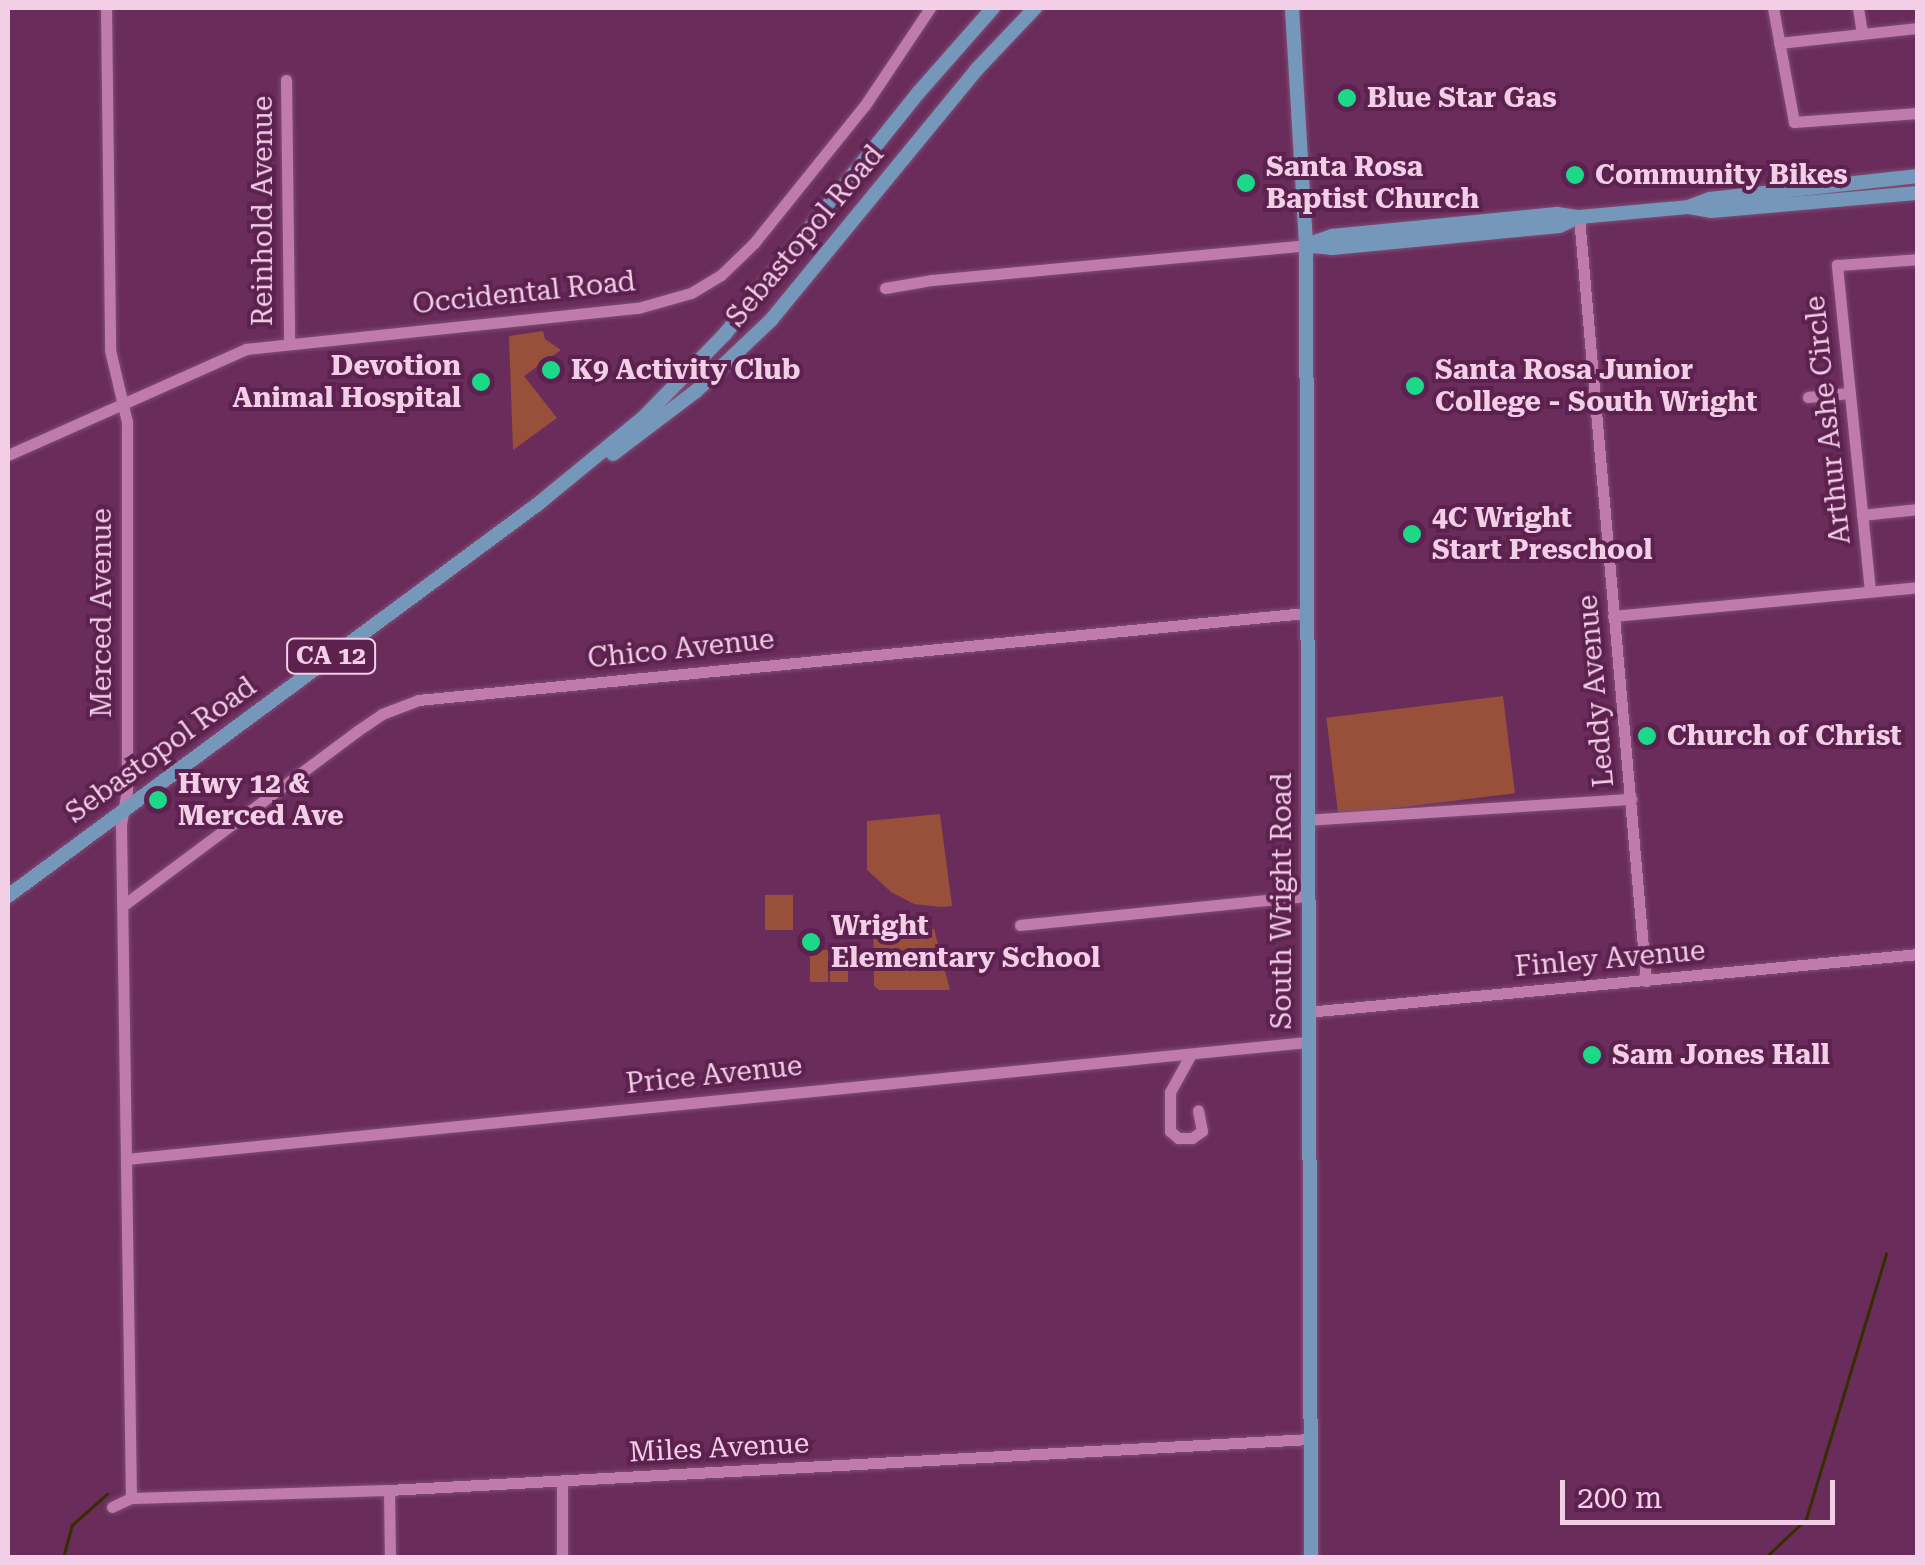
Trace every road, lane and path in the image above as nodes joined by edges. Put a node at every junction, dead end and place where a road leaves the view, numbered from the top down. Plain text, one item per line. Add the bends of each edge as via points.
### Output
1 (106, 8) edge
2 (930, 8) edge
3 (993, 8) edge
4 (1035, 8) edge
5 (1292, 8) edge
6 (1774, 8) edge
7 (1858, 8) edge
8 (1918, 28) edge
9 (1862, 34) junction
10 (1779, 43) junction
11 (286, 80) dead end
12 (1918, 114) edge
13 (1918, 176) edge
14 (1918, 192) edge
15 (1688, 207) junction
16 (1579, 217) junction
17 (1306, 245) junction
18 (1918, 259) edge
19 (885, 288) dead end
20 (289, 342) junction
21 (1849, 393) junction
22 (1808, 397) dead end
23 (123, 403) junction
24 (8, 455) edge
25 (538, 504) junction
26 (1918, 509) edge
27 (1862, 515) junction
28 (1918, 586) edge
29 (1870, 591) junction
30 (1305, 613) junction
31 (1613, 616) junction
32 (1631, 799) junction
33 (124, 808) junction
34 (1306, 820) junction
35 (8, 896) edge
36 (1306, 896) junction
37 (125, 904) junction
38 (1020, 926) dead end
39 (1918, 954) edge
40 (1646, 980) junction
41 (1307, 1012) junction
42 (1307, 1042) junction
43 (1191, 1054) junction
44 (1198, 1110) dead end
45 (126, 1159) junction
46 (1310, 1440) junction
47 (562, 1481) junction
48 (389, 1490) junction
49 (130, 1498) junction
50 (112, 1508) dead end
51 (390, 1558) edge
52 (562, 1558) edge
53 (1311, 1558) edge

1 - 23 street, Merced Avenue via 110,350
2 - 20 street, Occidental Road via 872,96 761,234 701,288 638,308
3 - 25 main road, Sebastopol Road / CA 12 via 710,352
4 - 25 main road, Sebastopol Road / CA 12 via 752,340 663,417
5 - 17 main road, South Wright Road
6 - 10 street
7 - 9 street
8 - 9 street
9 - 10 street
10 - 12 street via 1794,122
11 - 20 street, Reinhold Avenue
13 - 15 main road via 1710,198
14 - 15 main road
15 - 16 main road
16 - 17 main road via 1559,226
16 - 31 street, Leddy Avenue
17 - 19 street
17 - 30 main road, South Wright Road
18 - 21 street, Arthur Ashe Circle via 1838,264
20 - 23 street, Occidental Road via 231,354
21 - 22 street
21 - 27 street, Arthur Ashe Circle
23 - 24 street, Occidental Road
23 - 33 street, Merced Avenue
25 - 33 main road, Sebastopol Road / CA 12
26 - 27 street
27 - 29 street, Arthur Ashe Circle
28 - 29 street
29 - 31 street
30 - 34 main road, South Wright Road
30 - 37 street, Chico Avenue via 418,700 357,731
31 - 32 street, Leddy Avenue
32 - 34 street
32 - 40 street, Leddy Avenue
33 - 35 main road, Sebastopol Road / CA 12
33 - 37 street, Merced Avenue
34 - 36 main road, South Wright Road
36 - 38 street
36 - 41 main road, South Wright Road
37 - 45 street, Merced Avenue
39 - 40 street, Finley Avenue
40 - 41 street, Finley Avenue
41 - 42 main road, South Wright Road
42 - 43 street, Price Avenue
42 - 46 main road, South Wright Road
43 - 44 street via 1170,1092 1170,1131 1178,1138 1202,1132
43 - 45 street, Price Avenue
45 - 49 street, Merced Avenue
46 - 47 street, Miles Avenue
46 - 53 main road, South Wright Road
47 - 48 street, Miles Avenue
47 - 52 street
48 - 49 street, Miles Avenue
48 - 51 street
49 - 50 street

